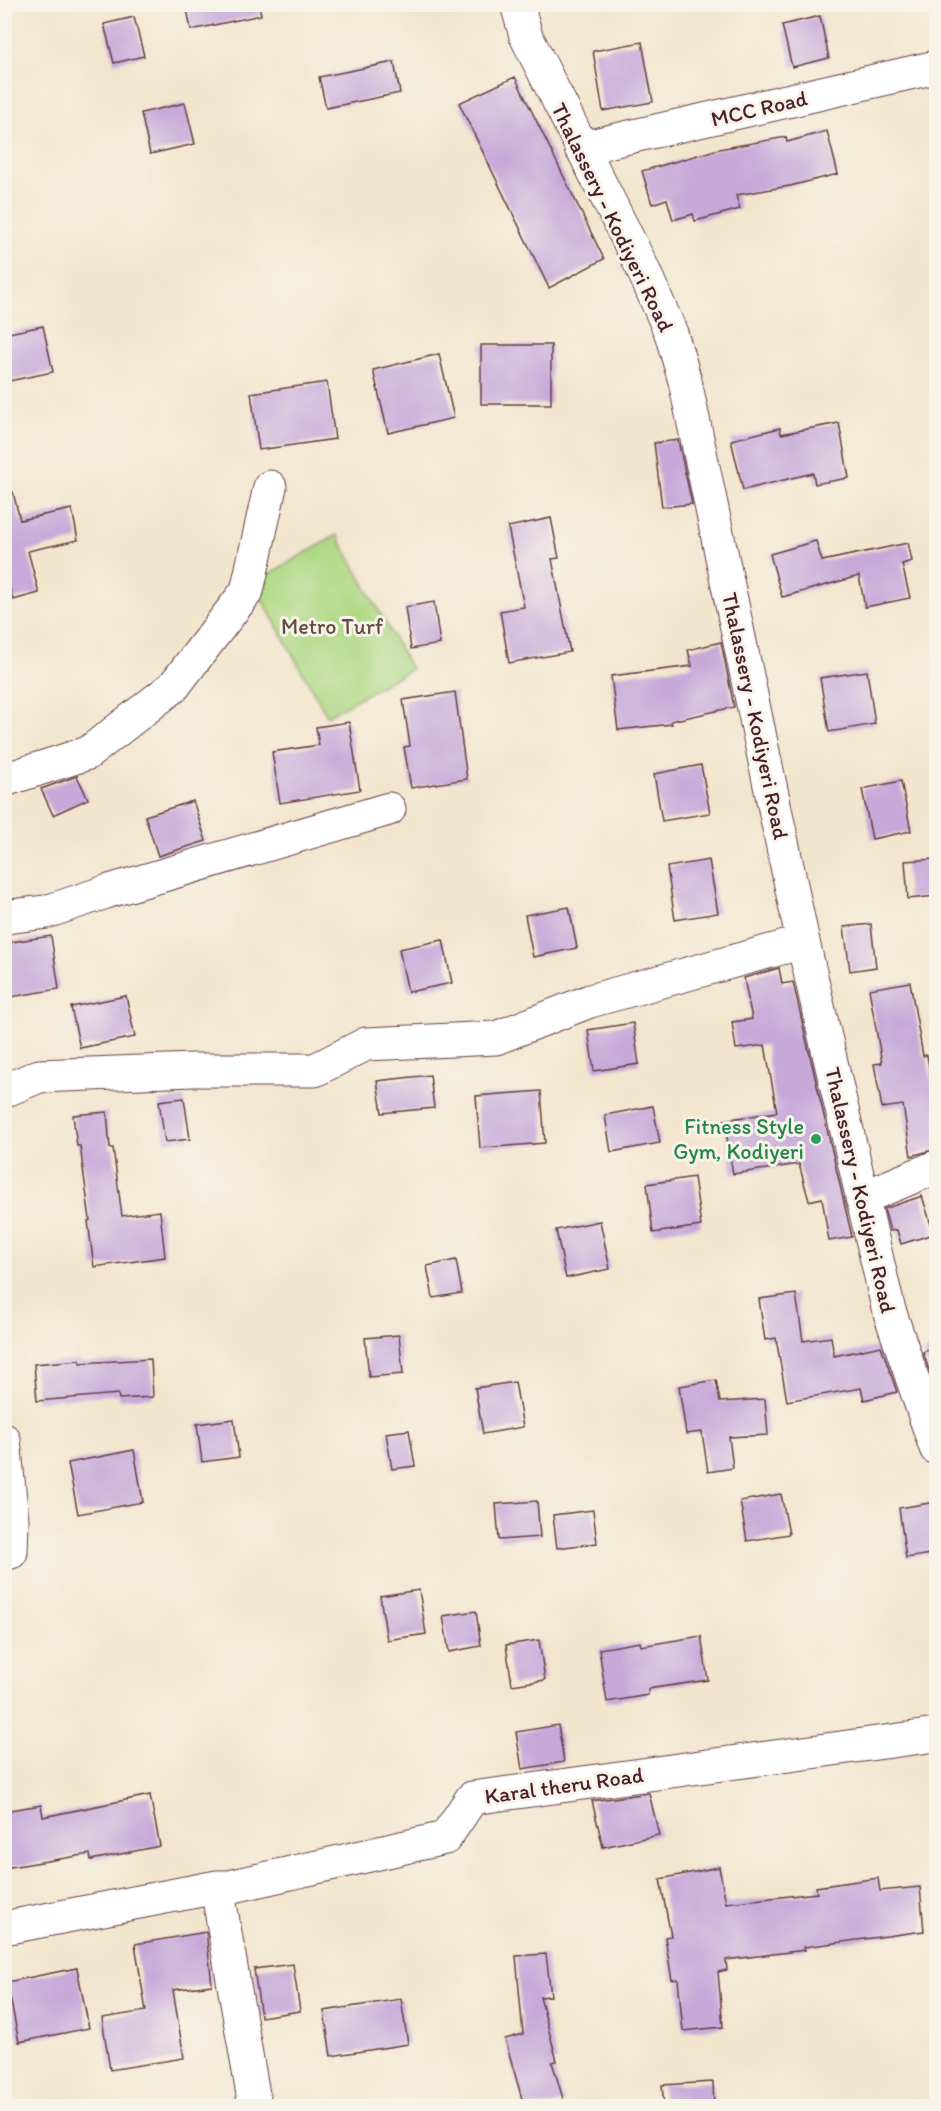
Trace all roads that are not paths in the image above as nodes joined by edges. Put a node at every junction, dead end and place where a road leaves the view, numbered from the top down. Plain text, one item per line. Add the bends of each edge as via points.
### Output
1 (517, 4) edge
2 (936, 67) edge
3 (581, 148) junction
4 (270, 488) dead end
5 (4, 780) edge
6 (389, 808) dead end
7 (4, 917) edge
8 (803, 942) junction
9 (4, 1091) edge
10 (936, 1167) edge
11 (862, 1198) junction
12 (4, 1440) edge
13 (936, 1449) edge
14 (4, 1554) edge
15 (936, 1735) edge
16 (217, 1887) junction
17 (4, 1928) edge
18 (255, 2106) edge

1 - 3 street, Thalassery - Kodiyeri Road via 526,36
2 - 3 street, MCC Road
3 - 8 street, Thalassery - Kodiyeri Road via 671,333 685,381
4 - 5 street via 246,591 173,687 88,753
6 - 7 street via 46,912
8 - 9 street via 590,1001 496,1038 366,1044 315,1070 39,1076
8 - 11 street, Thalassery - Kodiyeri Road
10 - 11 street
11 - 13 street, Thalassery - Kodiyeri Road via 888,1307
12 - 14 street via 12,1520 11,1552
15 - 16 street, Karal theru Road via 472,1798 445,1838
16 - 17 street, Karal theru Road
16 - 18 street

